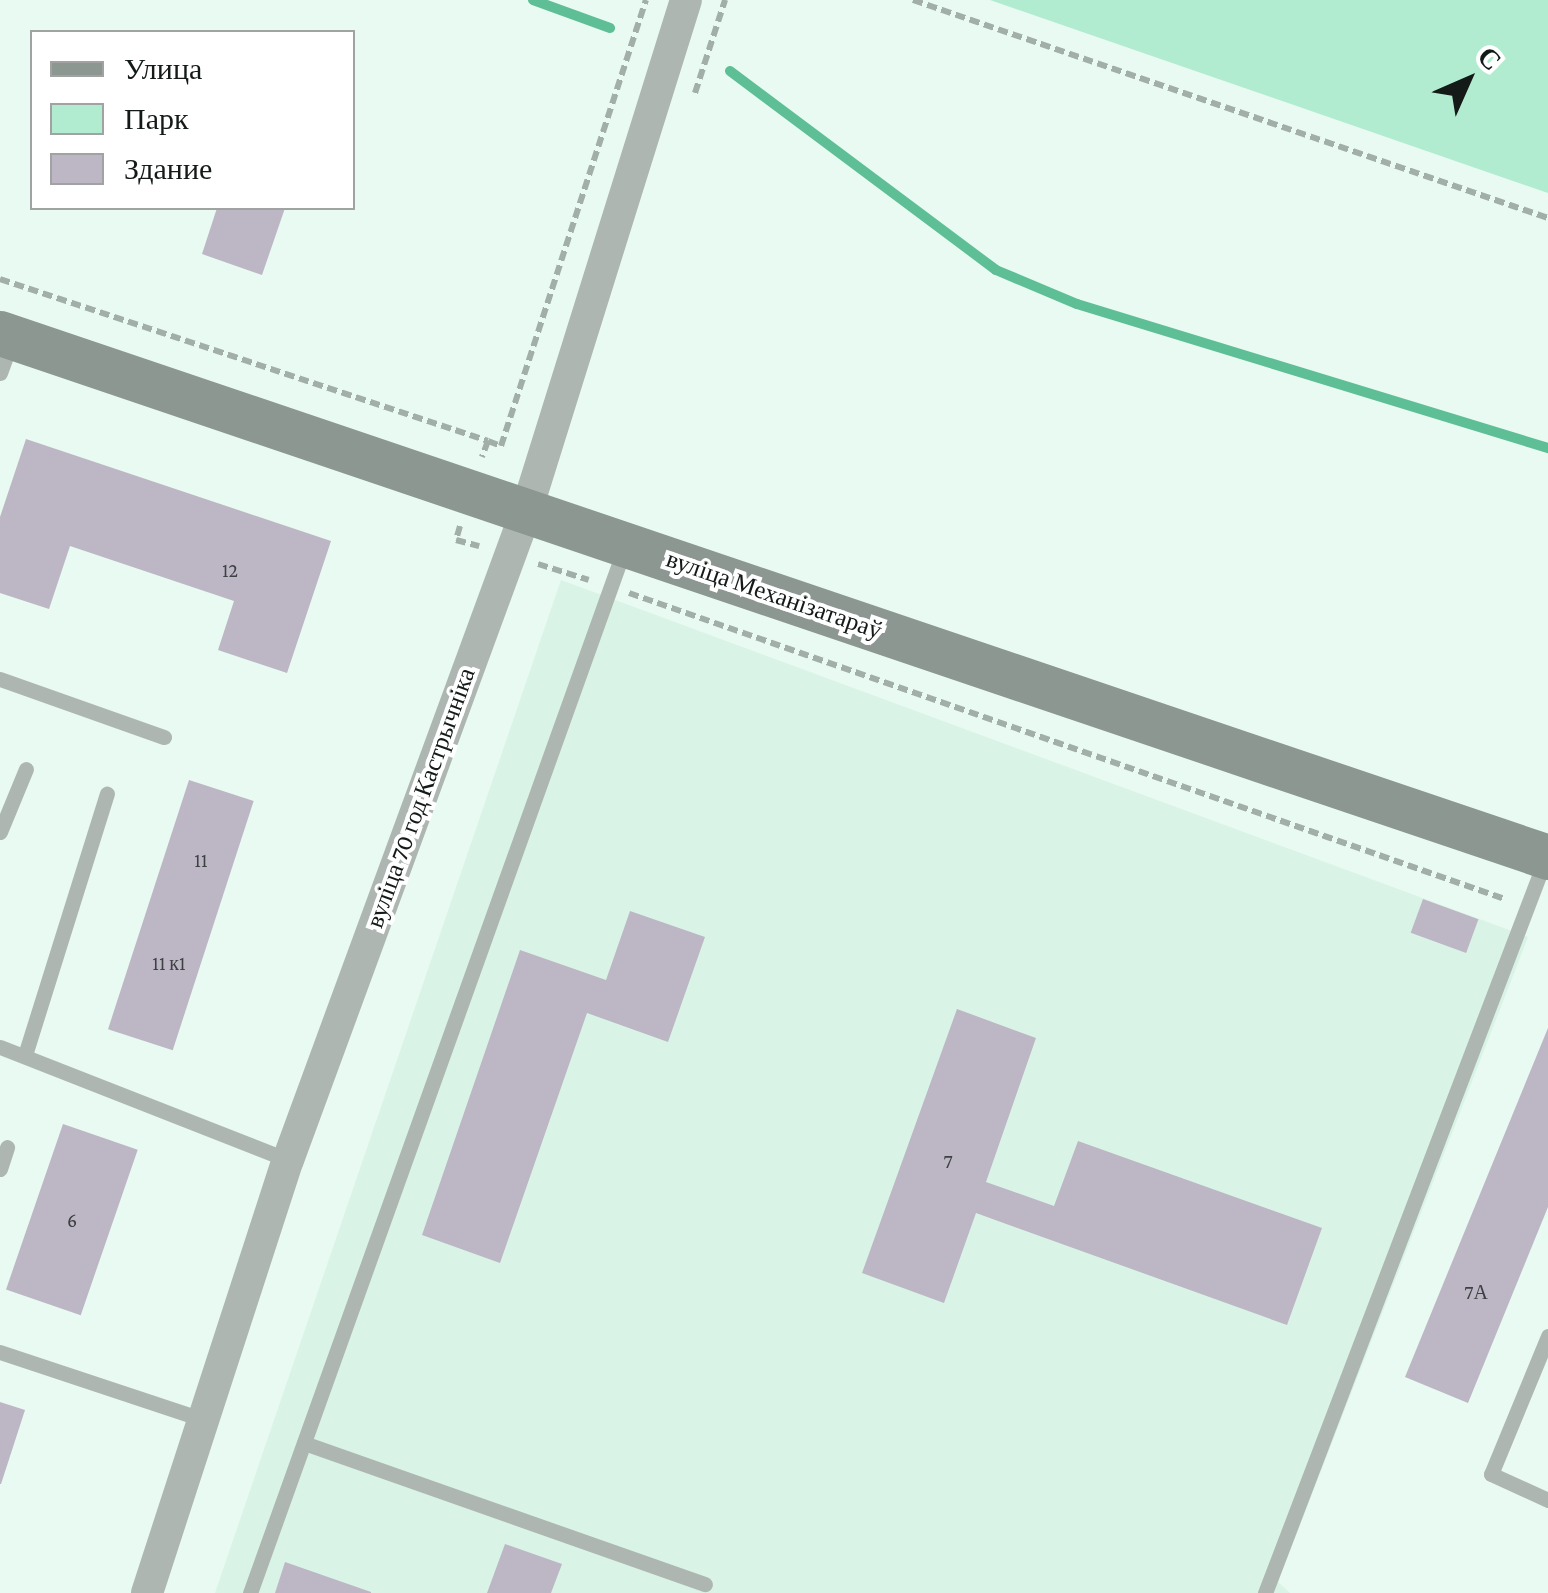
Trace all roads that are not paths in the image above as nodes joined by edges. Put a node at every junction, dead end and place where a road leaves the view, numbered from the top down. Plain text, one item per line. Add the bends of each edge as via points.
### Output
1 (686, 0) edge
2 (4, 348) edge
3 (526, 512) junction
4 (618, 566) junction
5 (0, 679) edge
6 (164, 738) dead end
7 (26, 769) dead end
8 (107, 794) dead end
9 (0, 832) edge
10 (1547, 856) edge
11 (0, 1047) edge
12 (25, 1055) junction
13 (8, 1147) dead end
14 (288, 1160) junction
15 (0, 1170) edge
16 (1548, 1336) edge
17 (0, 1352) edge
18 (206, 1420) junction
19 (304, 1444) junction
20 (1548, 1500) edge
21 (704, 1584) dead end
22 (147, 1593) edge
23 (250, 1593) edge
24 (1265, 1593) edge

1 - 3 street, вуліца 70 год Кастрычніка
2 - 3 street, вуліца Механізатараў
3 - 4 street, вуліца Механізатараў
3 - 14 street, вуліца 70 год Кастрычніка
4 - 10 street, вуліца Механізатараў
4 - 19 lane
5 - 6 lane
7 - 9 lane
8 - 12 lane
10 - 24 lane
11 - 12 lane
12 - 14 lane
13 - 15 lane
14 - 18 street, вуліца 70 год Кастрычніка
16 - 20 lane via 1491,1474
17 - 18 lane
18 - 22 street, вуліца 70 год Кастрычніка
19 - 21 lane
19 - 23 lane

